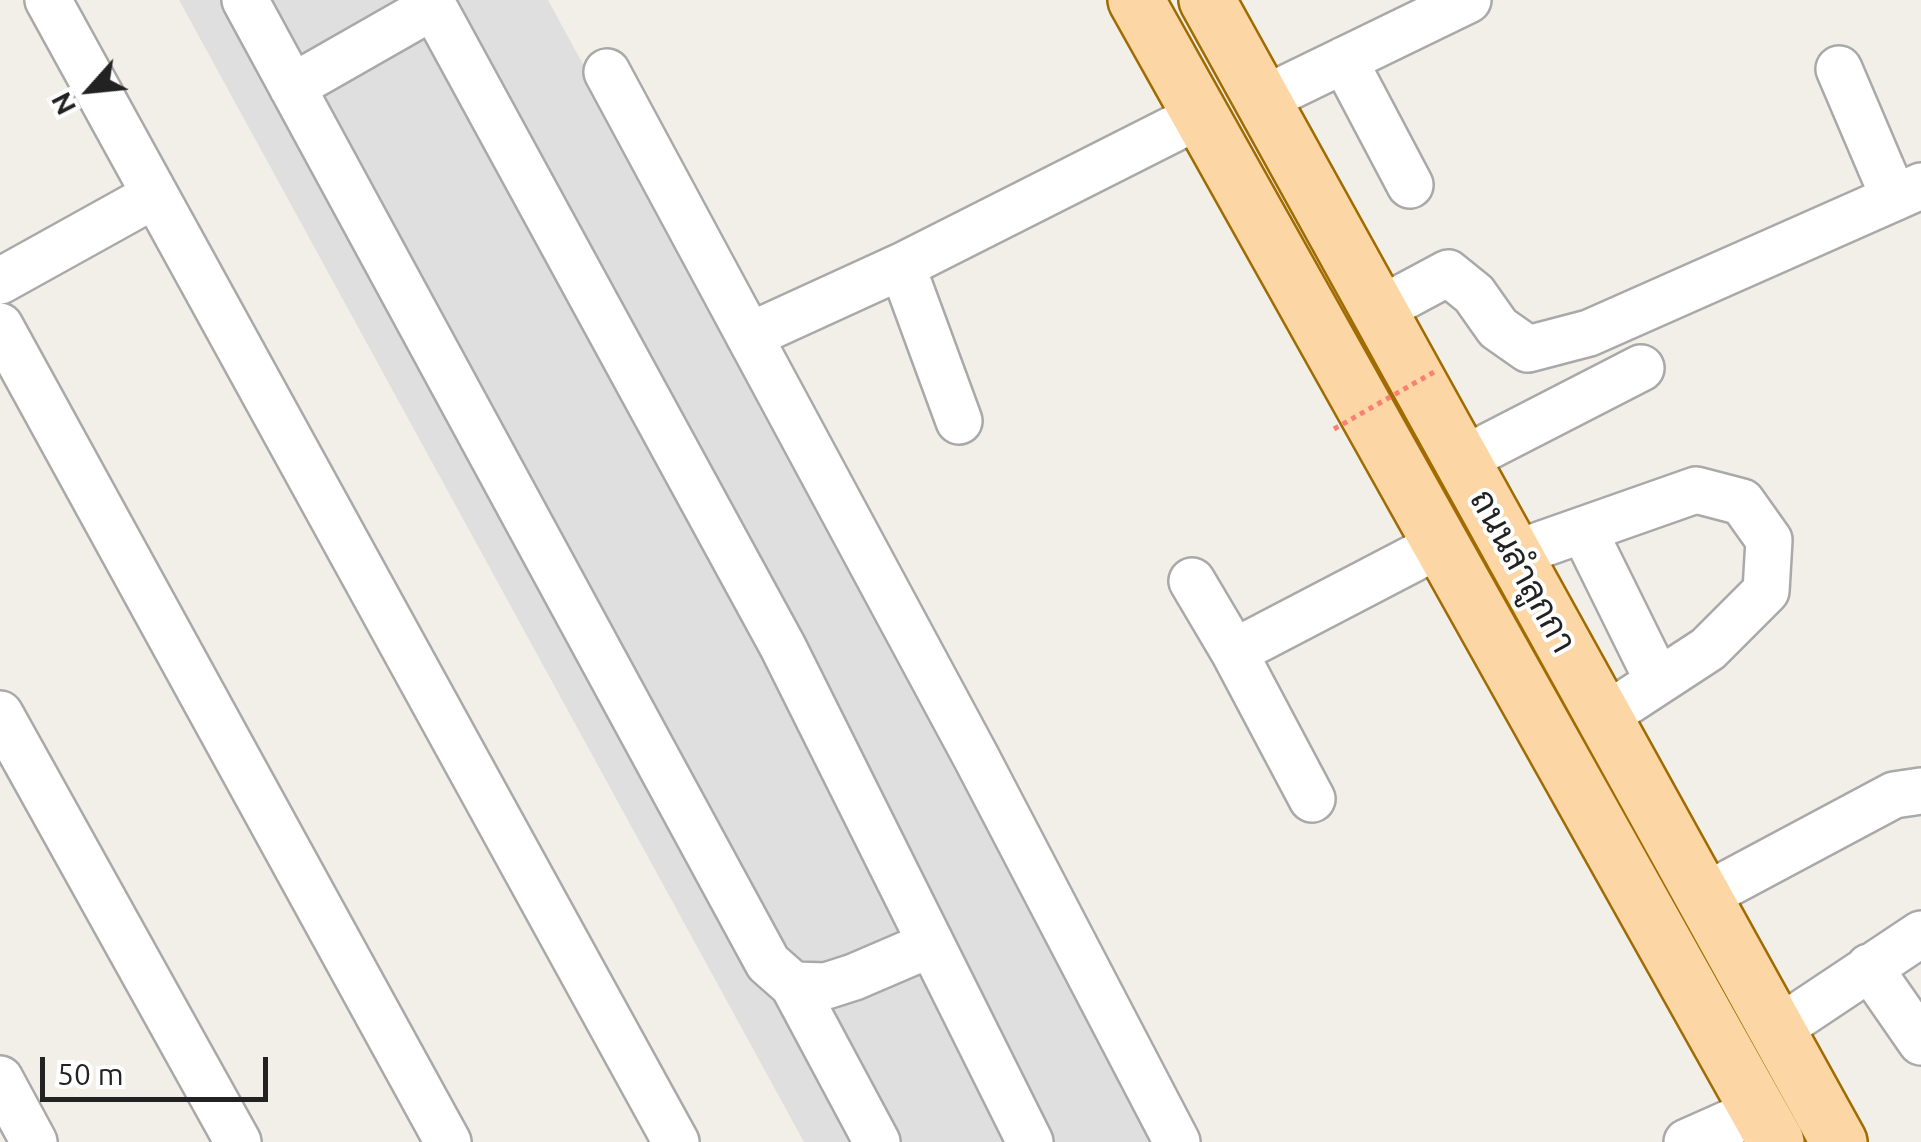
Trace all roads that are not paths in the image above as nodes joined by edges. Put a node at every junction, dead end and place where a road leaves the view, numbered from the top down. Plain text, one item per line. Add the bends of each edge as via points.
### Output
1 (48, 0) edge
2 (244, 0) edge
3 (1136, 0) edge
4 (1160, 0) edge
5 (1207, 0) edge
6 (1468, 0) edge
7 (432, 3) edge
8 (1344, 60) junction
9 (1839, 69) dead end
10 (607, 72) dead end
11 (292, 87) junction
12 (1262, 100) junction
13 (1199, 116) junction
14 (1410, 186) dead end
15 (1907, 192) edge
16 (155, 195) junction
17 (902, 266) junction
18 (0, 282) edge
19 (1379, 310) junction
20 (0, 326) edge
21 (749, 336) junction
22 (1640, 368) dead end
23 (959, 422) dead end
24 (1462, 460) junction
25 (1584, 531) junction
26 (1443, 544) junction
27 (1514, 554) junction
28 (1192, 581) dead end
29 (1234, 652) junction
30 (1658, 681) junction
31 (0, 714) edge
32 (1604, 717) junction
33 (1921, 792) edge
34 (1312, 799) dead end
35 (1703, 897) junction
36 (931, 944) junction
37 (1902, 951) edge
38 (793, 984) junction
39 (1776, 1030) junction
40 (1921, 1042) edge
41 (0, 1079) edge
42 (1768, 1126) edge
43 (34, 1142) edge
44 (238, 1142) edge
45 (448, 1142) edge
46 (676, 1142) edge
47 (877, 1142) edge
48 (1030, 1142) edge
49 (1176, 1142) edge
50 (1687, 1142) edge
51 (1839, 1142) edge

1 - 16 street
2 - 11 street
3 - 13 main road, ถนนลำลูกกา
4 - 13 main road, ถนนลำลูกกา via 1192,59
5 - 12 main road, ถนนลำลูกกา
6 - 8 street
7 - 11 street
7 - 36 street via 783,647
8 - 12 street
8 - 14 street
9 - 15 street
10 - 21 street
11 - 38 street via 768,963
12 - 19 main road, ถนนลำลูกกา
13 - 17 street
13 - 26 main road, ถนนลำลูกกา
15 - 19 street via 1589,333 1528,349 1498,328 1474,294 1448,273
16 - 18 street
16 - 46 street
17 - 21 street
17 - 23 street
19 - 24 main road, ถนนลำลูกกา
20 - 45 street
21 - 49 street
22 - 24 street
24 - 27 main road, ถนนลำลูกกา
25 - 27 street
25 - 30 street
25 - 30 street via 1696,490 1742,502 1769,540 1766,591 1708,649
26 - 29 street
26 - 42 main road, ถนนลำลูกกา
27 - 32 main road, ถนนลำลูกกา
28 - 29 street
29 - 34 street
30 - 32 street
31 - 44 street
32 - 35 main road, ถนนลำลูกกา
33 - 35 street via 1894,795
35 - 39 main road, ถนนลำลูกกา
36 - 38 street via 840,982
36 - 48 street
37 - 39 street
37 - 40 street
38 - 47 street
39 - 51 main road, ถนนลำลูกกา
41 - 43 street
42 - 50 street

